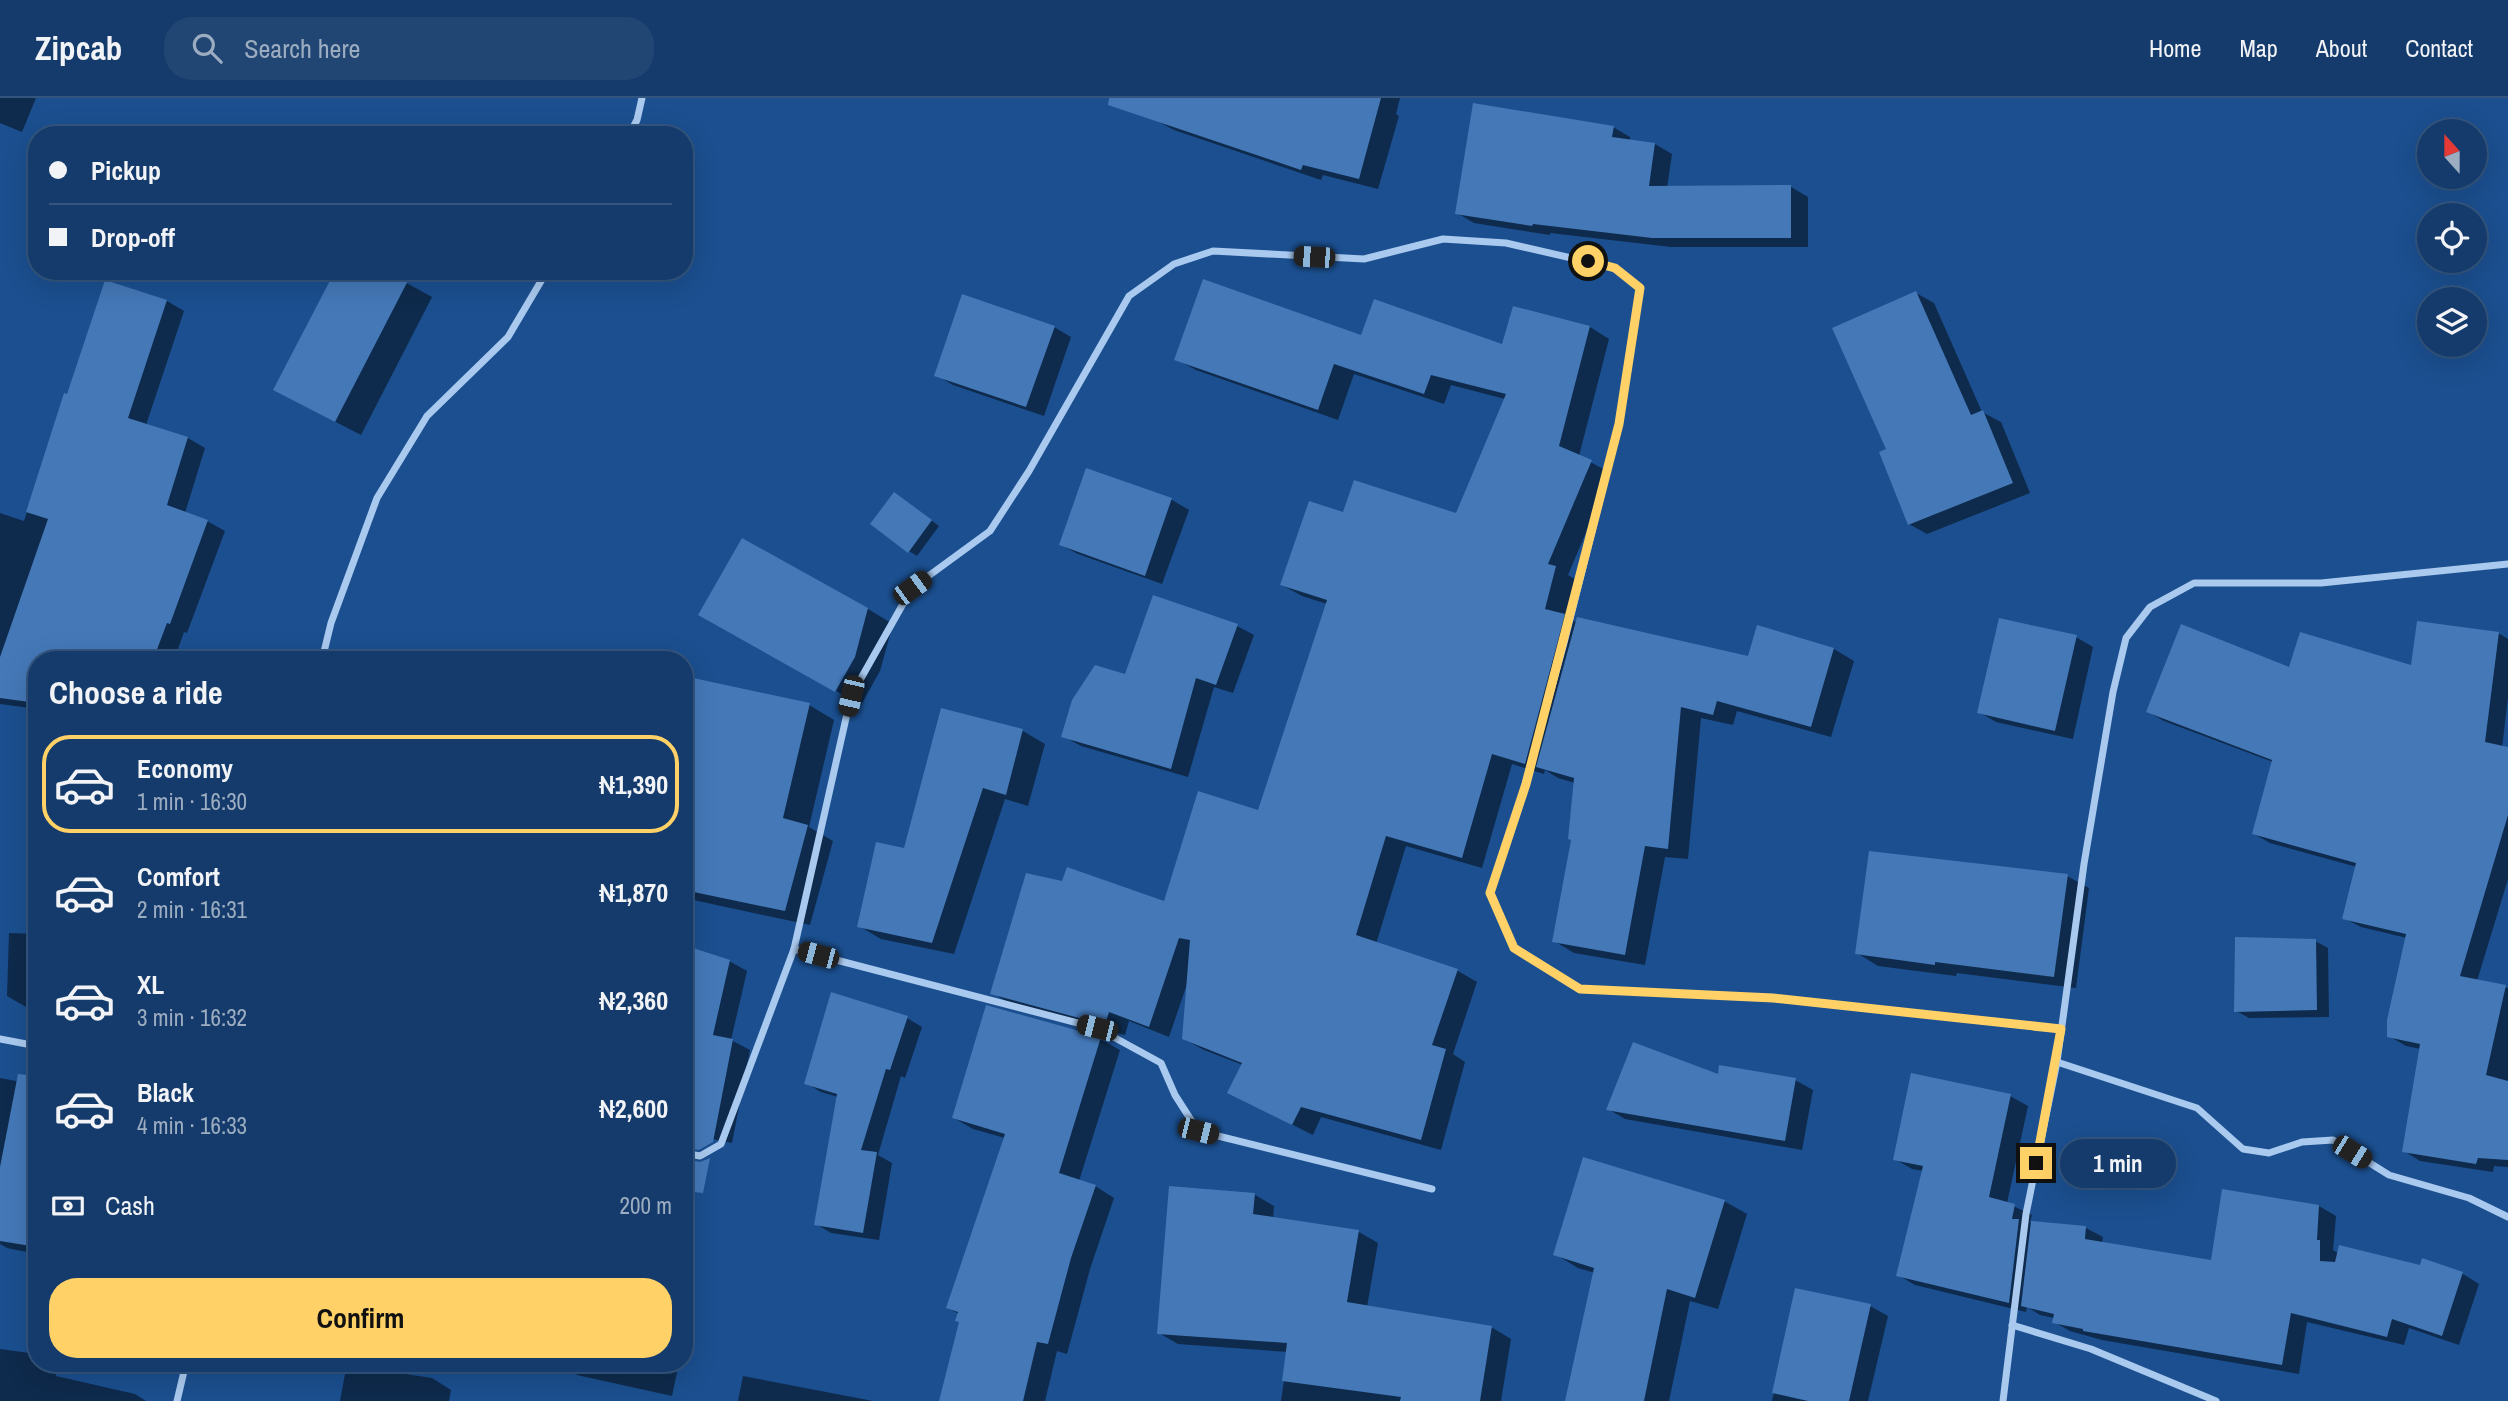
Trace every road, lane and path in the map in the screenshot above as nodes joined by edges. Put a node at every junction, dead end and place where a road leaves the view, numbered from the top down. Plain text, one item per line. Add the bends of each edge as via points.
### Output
1 (642, 98) edge
2 (634, 126) edge
3 (542, 280) edge
4 (2508, 564) edge
5 (324, 651) edge
6 (794, 949) junction
7 (2061, 1029) junction
8 (0, 1039) edge
9 (28, 1044) edge
10 (2057, 1062) junction
11 (693, 1155) edge
12 (1432, 1189) dead end
13 (2508, 1217) edge
14 (2012, 1325) junction
15 (184, 1372) edge
16 (177, 1401) edge
17 (2003, 1401) edge
18 (2216, 1401) edge

1 - 2 street
3 - 5 street via 508,337 427,416 377,498
4 - 7 street via 2321,583 2194,583 2150,607 2126,638 2113,691
6 - 7 street via 851,696 912,588 990,531 1129,296 1174,264 1213,251 1364,260 1443,239 1506,243 1615,268 1640,288 1615,437 1564,643 1523,794 1490,893 1514,948 1580,989 1773,998
6 - 11 street via 720,1144 700,1156
6 - 12 street via 1097,1028 1161,1063 1198,1131
7 - 10 street
8 - 9 street
10 - 13 street via 2197,1108 2243,1149 2269,1153 2302,1142 2333,1140 2389,1175 2469,1198
10 - 14 street via 2026,1214
14 - 17 street
14 - 18 street via 2091,1349
15 - 16 street

